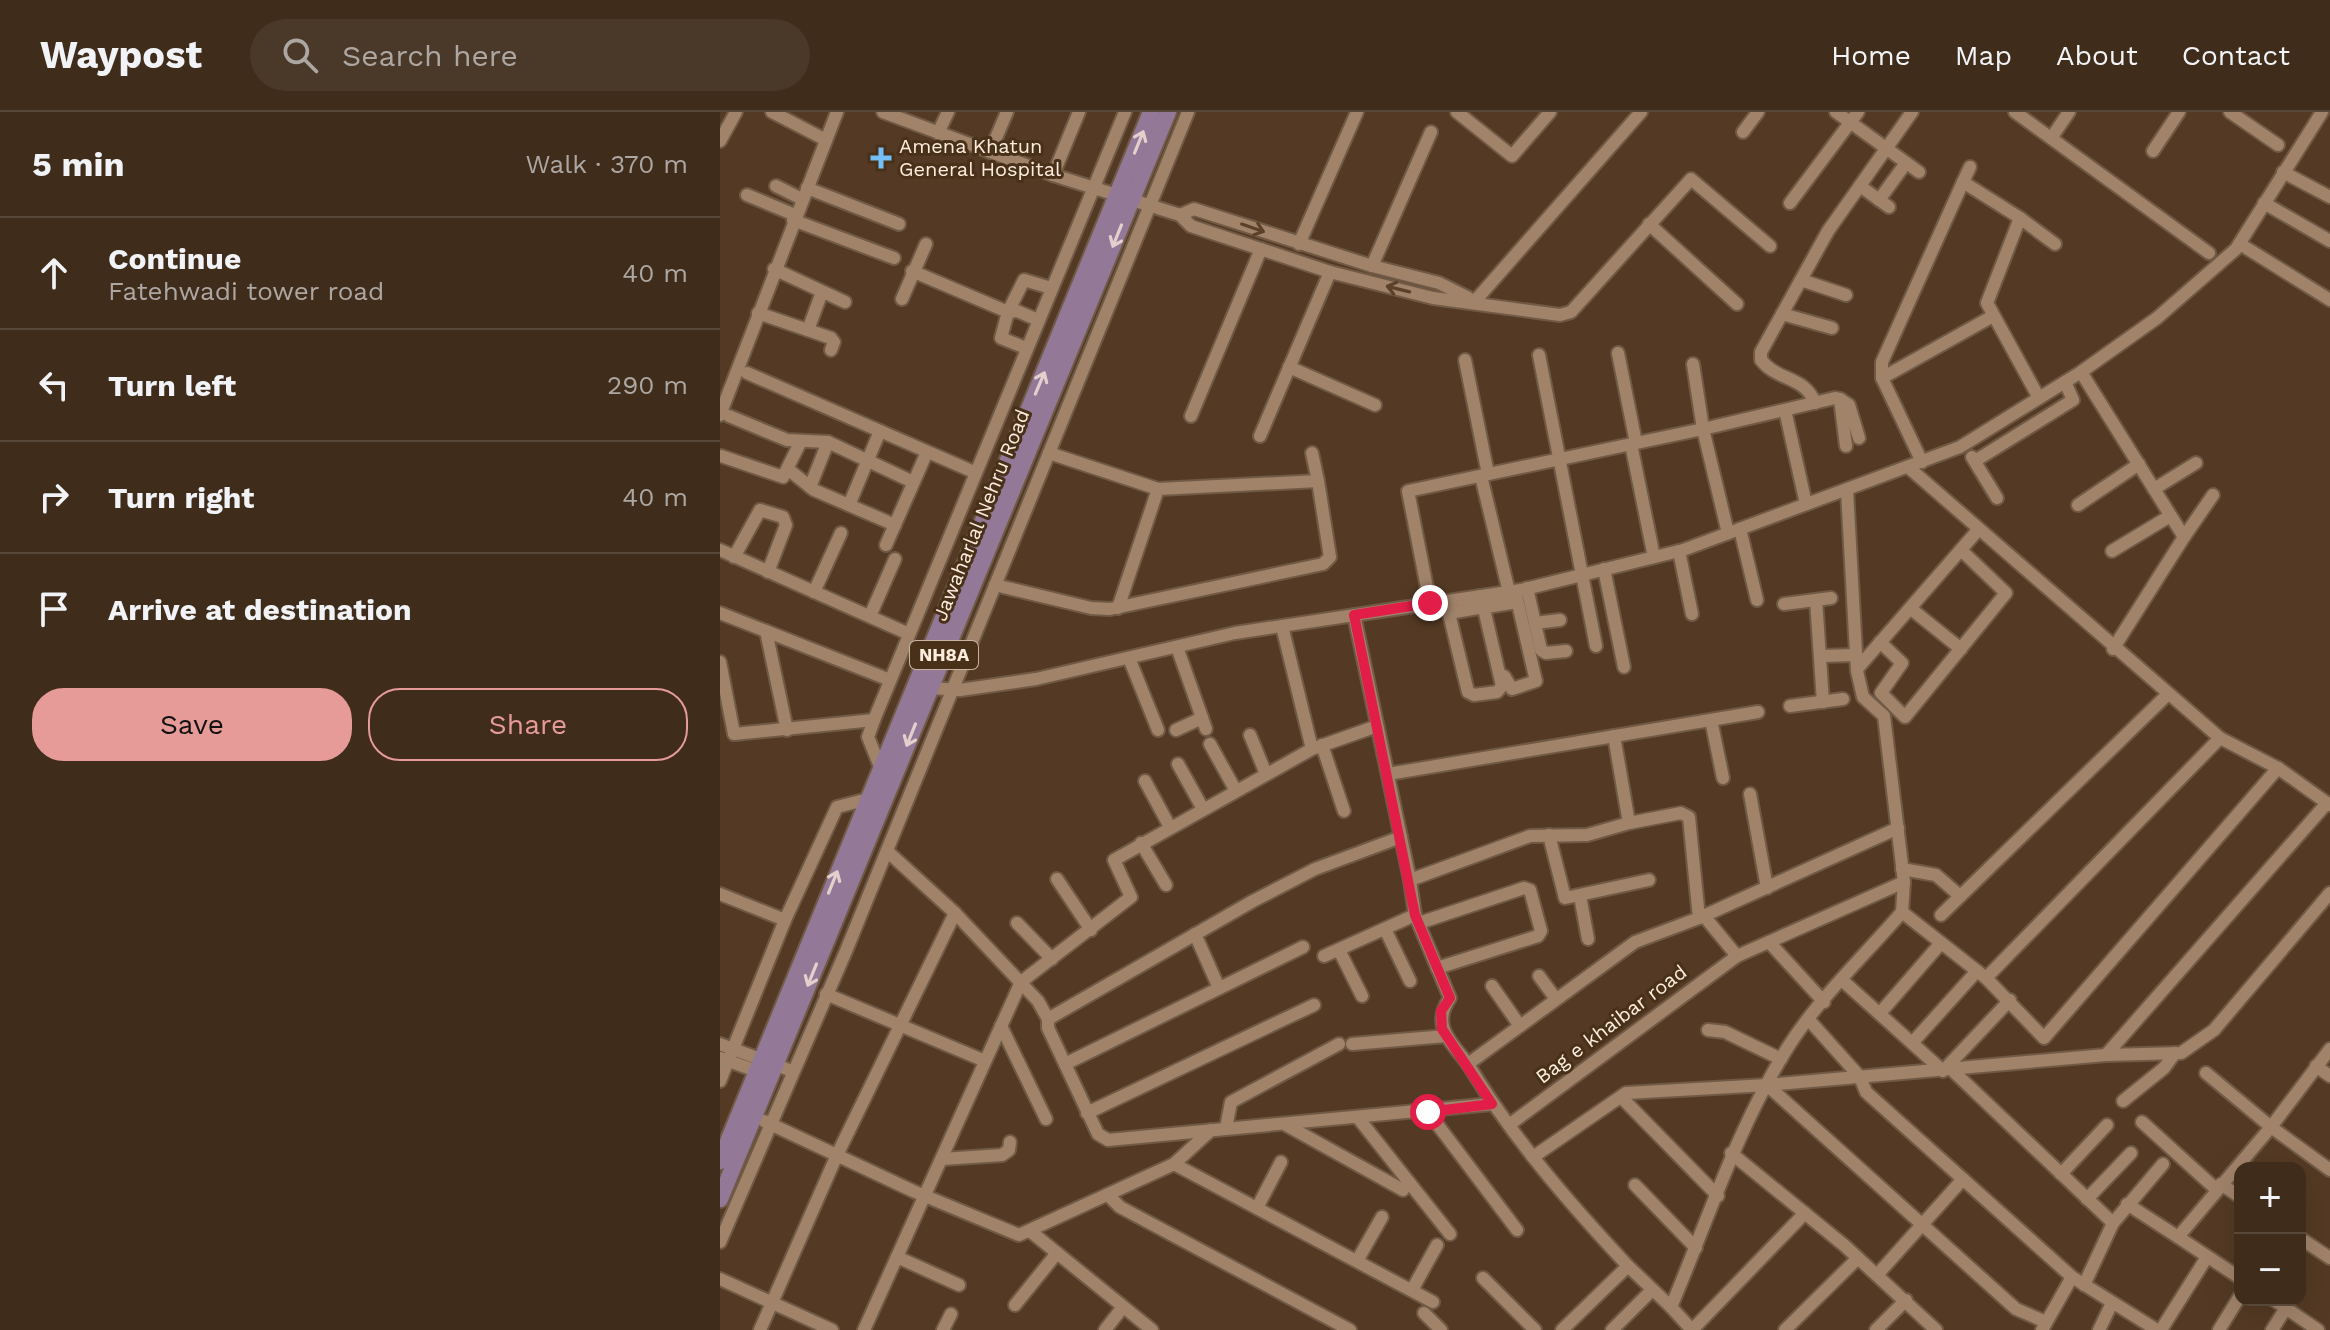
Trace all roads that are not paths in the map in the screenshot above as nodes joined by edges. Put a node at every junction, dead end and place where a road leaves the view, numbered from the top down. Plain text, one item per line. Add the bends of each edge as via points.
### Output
1 (736, 112) edge
2 (772, 112) edge
3 (837, 112) edge
4 (948, 112) edge
5 (1007, 112) edge
6 (1079, 112) edge
7 (1125, 112) edge
8 (1151, 112) edge
9 (1168, 112) edge
10 (1188, 112) edge
11 (1357, 112) edge
12 (1550, 112) edge
13 (1641, 112) edge
14 (1758, 112) edge
15 (1836, 112) edge
16 (1912, 112) edge
17 (2015, 112) edge
18 (2069, 112) edge
19 (2179, 112) edge
20 (2230, 112) edge
21 (2322, 112) edge
22 (888, 113) edge
23 (1465, 115) edge
24 (1854, 117) edge
25 (1431, 132) dead end
26 (1743, 132) dead end
27 (938, 133) junction
28 (2052, 137) junction
29 (826, 140) junction
30 (720, 141) edge
31 (2278, 145) dead end
32 (1888, 149) junction
33 (2153, 151) dead end
34 (990, 152) junction
35 (1906, 163) junction
36 (1970, 167) dead end
37 (1919, 172) dead end
38 (2283, 172) junction
39 (1053, 175) junction
40 (1963, 182) junction
41 (776, 186) dead end
42 (1094, 186) junction
43 (1860, 186) junction
44 (805, 193) junction
45 (2329, 193) edge
46 (747, 195) dead end
47 (1125, 196) junction
48 (1790, 203) dead end
49 (2264, 203) junction
50 (1150, 204) junction
51 (1180, 215) junction
52 (794, 218) junction
53 (2020, 218) junction
54 (899, 224) dead end
55 (1649, 224) junction
56 (2330, 241) edge
57 (926, 244) dead end
58 (1299, 244) junction
59 (2055, 244) dead end
60 (2240, 244) junction
61 (1770, 246) dead end
62 (1261, 249) junction
63 (2209, 253) dead end
64 (894, 258) dead end
65 (1372, 266) junction
66 (774, 269) junction
67 (912, 271) junction
68 (1330, 272) junction
69 (1801, 280) junction
70 (1051, 288) junction
71 (822, 292) junction
72 (1846, 295) dead end
73 (902, 299) dead end
74 (2330, 300) edge
75 (1475, 301) junction
76 (845, 302) dead end
77 (1737, 304) dead end
78 (1008, 312) junction
79 (758, 313) junction
80 (1782, 314) junction
81 (1993, 316) junction
82 (1038, 320) junction
83 (1832, 328) dead end
84 (808, 330) junction
85 (1026, 348) junction
86 (831, 350) dead end
87 (1618, 353) dead end
88 (1539, 355) dead end
89 (1465, 360) dead end
90 (1693, 364) dead end
91 (1289, 367) junction
92 (2081, 372) junction
93 (747, 373) dead end
94 (1882, 378) junction
95 (2065, 382) junction
96 (2039, 398) junction
97 (1840, 399) junction
98 (1815, 403) junction
99 (1375, 405) dead end
100 (1785, 410) junction
101 (725, 416) edge
102 (1191, 416) dead end
103 (1703, 429) junction
104 (880, 431) junction
105 (1260, 436) dead end
106 (1859, 438) dead end
107 (801, 441) junction
108 (828, 442) junction
109 (1634, 444) junction
110 (1965, 444) junction
111 (1846, 446) dead end
112 (927, 452) junction
113 (1049, 453) junction
114 (1312, 453) dead end
115 (721, 456) edge
116 (1558, 459) junction
117 (867, 461) junction
118 (1975, 461) junction
119 (1922, 462) junction
120 (2196, 463) dead end
121 (2139, 464) junction
122 (1908, 467) junction
123 (789, 470) junction
124 (974, 472) junction
125 (1485, 475) junction
126 (1318, 481) junction
127 (913, 482) junction
128 (810, 487) junction
129 (1158, 489) junction
130 (2154, 489) junction
131 (1847, 490) junction
132 (2213, 495) dead end
133 (1997, 498) dead end
134 (1806, 504) junction
135 (849, 505) junction
136 (2078, 505) dead end
137 (2170, 516) junction
138 (895, 525) junction
139 (1978, 530) junction
140 (1734, 531) junction
141 (841, 533) dead end
142 (2184, 537) junction
143 (886, 545) dead end
144 (720, 550) edge
145 (1961, 550) junction
146 (1679, 551) junction
147 (2112, 551) dead end
148 (734, 557) junction
149 (1654, 557) junction
150 (895, 559) dead end
151 (1604, 569) junction
152 (768, 572) junction
153 (1583, 575) junction
154 (995, 585) junction
155 (814, 592) junction
156 (1517, 593) junction
157 (1831, 598) dead end
158 (1757, 600) dead end
159 (1816, 600) junction
160 (1484, 601) junction
161 (1430, 603) junction
162 (1784, 604) dead end
163 (1448, 607) junction
164 (1118, 608) junction
165 (1910, 608) junction
166 (720, 613) edge
167 (1692, 614) dead end
168 (1354, 615) junction
169 (870, 616) junction
170 (1560, 620) dead end
171 (1535, 623) junction
172 (1282, 626) junction
173 (766, 631) junction
174 (909, 634) junction
175 (1880, 642) junction
176 (1596, 646) dead end
177 (1177, 647) junction
178 (1961, 649) junction
179 (2113, 649) junction
180 (1566, 651) dead end
181 (1856, 655) junction
182 (1820, 656) junction
183 (1129, 658) junction
184 (720, 662) edge
185 (1624, 667) dead end
186 (1857, 669) junction
187 (890, 680) junction
188 (931, 688) junction
189 (951, 690) junction
190 (2167, 695) junction
191 (1843, 699) dead end
192 (1823, 702) junction
193 (1790, 706) dead end
194 (1758, 712) dead end
195 (874, 720) junction
196 (1711, 720) junction
197 (1377, 726) junction
198 (787, 730) junction
199 (1158, 730) dead end
200 (1176, 730) dead end
201 (1250, 735) dead end
202 (1614, 736) junction
203 (2220, 738) junction
204 (1210, 744) dead end
205 (1317, 747) junction
206 (1178, 764) dead end
207 (2278, 768) junction
208 (881, 769) junction
209 (1266, 774) junction
210 (1388, 774) junction
211 (1723, 778) dead end
212 (1145, 781) dead end
213 (1236, 791) junction
214 (1750, 794) dead end
215 (868, 799) junction
216 (2328, 804) edge
217 (1203, 809) junction
218 (1344, 811) dead end
219 (1629, 823) junction
220 (1170, 827) junction
221 (1898, 828) junction
222 (1549, 835) junction
223 (1401, 837) junction
224 (1141, 843) junction
225 (887, 851) junction
226 (1903, 875) junction
227 (1057, 879) dead end
228 (1410, 880) junction
229 (1649, 880) dead end
230 (1166, 885) dead end
231 (1767, 888) junction
232 (2330, 893) edge
233 (720, 894) edge
234 (1580, 896) junction
235 (1960, 896) junction
236 (1902, 912) junction
237 (955, 913) junction
238 (1941, 915) dead end
239 (1702, 917) junction
240 (1417, 919) junction
241 (785, 920) junction
242 (1017, 923) dead end
243 (1385, 929) junction
244 (1091, 930) junction
245 (1195, 934) junction
246 (1588, 939) dead end
247 (1769, 942) junction
248 (1941, 943) junction
249 (1303, 947) dead end
250 (1339, 950) junction
251 (1324, 956) dead end
252 (1737, 956) junction
253 (1052, 959) junction
254 (1437, 968) junction
255 (1982, 974) junction
256 (1539, 976) dead end
257 (1410, 981) dead end
258 (1843, 981) junction
259 (1021, 982) junction
260 (1492, 986) dead end
261 (1219, 988) junction
262 (826, 994) junction
263 (1362, 996) dead end
264 (1556, 999) junction
265 (2010, 1000) junction
266 (1824, 1002) junction
267 (1314, 1005) dead end
268 (1881, 1012) junction
269 (1048, 1019) junction
270 (1809, 1020) junction
271 (900, 1024) junction
272 (1001, 1026) junction
273 (1520, 1026) junction
274 (1708, 1030) dead end
275 (1446, 1036) junction
276 (2044, 1038) junction
277 (1913, 1042) junction
278 (720, 1044) edge
279 (2330, 1049) edge
280 (2175, 1053) junction
281 (2106, 1055) junction
282 (728, 1056) edge
283 (1781, 1059) junction
284 (2059, 1060) junction
285 (985, 1061) junction
286 (1065, 1064) junction
287 (1468, 1064) junction
288 (2316, 1066) junction
289 (774, 1070) junction
290 (1947, 1070) junction
291 (2206, 1073) dead end
292 (2330, 1076) edge
293 (1860, 1077) junction
294 (720, 1081) edge
295 (1767, 1085) junction
296 (1621, 1097) junction
297 (2123, 1101) dead end
298 (1492, 1104) junction
299 (1428, 1112) junction
300 (1087, 1113) junction
301 (762, 1119) junction
302 (1046, 1119) dead end
303 (1359, 1119) junction
304 (2142, 1122) dead end
305 (1286, 1125) junction
306 (1509, 1125) junction
307 (2107, 1125) dead end
308 (2271, 1127) junction
309 (1226, 1128) junction
310 (1211, 1130) junction
311 (1010, 1142) dead end
312 (1731, 1153) junction
313 (2131, 1153) dead end
314 (837, 1155) junction
315 (1533, 1157) junction
316 (942, 1159) junction
317 (720, 1161) edge
318 (1281, 1162) dead end
319 (1174, 1164) junction
320 (2163, 1164) dead end
321 (2330, 1170) edge
322 (2061, 1174) junction
323 (1963, 1179) junction
324 (1635, 1185) dead end
325 (2219, 1187) junction
326 (1403, 1190) dead end
327 (2234, 1194) edge
328 (925, 1196) junction
329 (1109, 1196) junction
330 (1718, 1196) junction
331 (720, 1199) edge
332 (2087, 1199) junction
333 (2127, 1204) junction
334 (1257, 1208) junction
335 (1805, 1213) junction
336 (1382, 1217) dead end
337 (1920, 1223) junction
338 (2113, 1223) junction
339 (1517, 1230) dead end
340 (1030, 1231) junction
341 (1450, 1234) dead end
342 (2178, 1237) junction
343 (720, 1242) edge
344 (2306, 1242) edge
345 (1437, 1245) dead end
346 (1696, 1248) junction
347 (1057, 1253) junction
348 (897, 1257) junction
349 (2207, 1257) junction
350 (1858, 1258) junction
351 (2330, 1258) edge
352 (1357, 1261) junction
353 (1628, 1266) junction
354 (2234, 1274) edge
355 (1877, 1275) junction
356 (2072, 1277) junction
357 (1483, 1278) dead end
358 (720, 1279) edge
359 (959, 1285) dead end
360 (2084, 1285) junction
361 (1412, 1290) junction
362 (1652, 1290) junction
363 (1906, 1300) junction
364 (1433, 1302) dead end
365 (773, 1303) junction
366 (2112, 1303) junction
367 (1015, 1305) dead end
368 (2234, 1306) edge
369 (2283, 1306) edge
370 (1123, 1307) junction
371 (2286, 1308) junction
372 (1424, 1313) dead end
373 (951, 1314) dead end
374 (1677, 1318) edge
375 (2044, 1326) edge
376 (760, 1330) edge
377 (832, 1330) edge
378 (864, 1330) edge
379 (943, 1330) edge
380 (1105, 1330) edge
381 (1152, 1330) edge
382 (1350, 1330) edge
383 (1441, 1330) edge
384 (1535, 1330) edge
385 (1562, 1330) edge
386 (1612, 1330) edge
387 (1692, 1330) edge
388 (1785, 1330) edge
389 (1876, 1330) edge
390 (1936, 1330) edge
391 (2099, 1330) edge
392 (2159, 1330) edge
393 (2219, 1330) edge
394 (2272, 1330) edge
395 (2318, 1330) edge

1 - 30 street
2 - 29 street
3 - 29 street
4 - 27 street
5 - 34 street
6 - 39 street
7 - 42 street
47 -> 8 main road, Jawaharlal Nehru Road / NH8A
9 - 47 main road, Jawaharlal Nehru Road / NH8A
10 - 50 street
11 - 58 street
12 - 23 street via 1512,156
13 - 75 street
14 - 26 street
15 - 24 street
16 - 32 street
17 - 28 street
18 - 28 street
19 - 33 street
20 - 31 street
21 - 38 street
22 - 27 street
24 - 32 street
24 - 48 street
25 - 65 street
27 - 34 street
28 - 63 street
29 - 44 street
32 - 35 street
32 - 43 street
34 - 39 street
35 - 37 street
35 - 43 street via 1884,204
36 - 40 street
38 - 45 street
38 - 49 street
39 - 42 street
40 - 53 street
40 - 94 street via 1882,362
41 - 44 street
42 - 47 street
42 - 70 street
43 - 69 street
44 - 52 street
44 - 54 street
46 - 52 street
47 - 50 street
47 -> 188 main road, Jawaharlal Nehru Road / NH8A
208 -> 47 main road, Jawaharlal Nehru Road / NH8A
49 - 56 street
49 - 60 street
50 - 51 street
50 - 113 street
51 -> 58 street via 1194,209
51 - 62 street via 1191,226
52 - 64 street
52 - 66 street
53 - 59 street
53 - 81 street via 1987,303
55 - 61 street via 1691,179
55 - 75 street via 1571,312 1560,315
55 - 77 street
57 - 67 street
58 - 65 street
60 - 74 street
60 - 92 street via 2157,318
62 - 68 street
62 - 102 street
65 - 75 street via 1439,283
66 - 71 street
66 - 79 street
67 - 73 street
67 - 78 street
75 -> 68 street via 1433,298
68 - 91 street
69 - 72 street
69 - 80 street
70 - 78 street via 1024,280
70 - 82 street
71 - 76 street
71 - 84 street
78 - 82 street
78 - 85 street via 1000,336
79 - 84 street
79 - 101 street
80 - 83 street
80 - 98 street via 1761,360 1804,384
81 - 94 street
81 - 96 street
82 - 85 street
84 - 86 street via 833,339
85 - 124 street
87 - 109 street
88 - 116 street
89 - 125 street
90 - 103 street
91 - 99 street
91 - 105 street
92 - 95 street
92 - 121 street
93 - 104 street
94 - 119 street
95 - 96 street
95 - 118 street via 2073,400
96 - 110 street
97 - 98 street
97 - 106 street via 1849,405
97 - 111 street
98 - 100 street
100 - 103 street
100 - 134 street
101 - 107 street
103 - 109 street
103 - 140 street
104 - 112 street
104 - 117 street
107 - 108 street
107 - 123 street
108 - 117 street
108 - 128 street
109 - 116 street
109 - 149 street
110 - 118 street
110 - 119 street
112 - 124 street
112 - 127 street
113 - 129 street
113 - 154 street
114 - 126 street
115 - 123 street via 777,477
116 - 125 street
116 - 153 street
117 - 127 street
117 - 135 street
118 - 133 street
119 - 122 street
120 - 130 street
121 - 130 street
121 - 136 street
122 - 131 street
122 - 139 street
123 - 128 street
124 - 174 street
125 - 156 street
125 - 161 street via 1408,491
126 - 129 street
126 - 164 street via 1328,562
127 - 138 street
128 - 135 street
129 - 164 street
130 - 137 street
131 - 134 street
131 - 181 street
132 - 142 street
134 - 140 street
135 - 138 street
137 - 142 street
137 - 147 street
138 - 143 street
139 - 145 street
139 - 179 street
140 - 146 street
140 - 158 street
141 - 155 street
142 - 179 street
144 - 148 street
145 - 165 street
145 - 178 street via 2006,593
146 - 149 street
146 - 167 street
148 - 152 street
148 - 152 street via 757,512 783,517 786,525
149 - 151 street
150 - 169 street
151 - 153 street
151 - 185 street
152 - 155 street
153 - 156 street
153 - 176 street
154 - 164 street via 1091,608
154 - 189 street
155 - 169 street
156 - 160 street
156 - 160 street via 1536,681 1512,689
156 - 171 street
157 - 159 street
159 - 162 street
159 - 182 street
160 - 163 street
160 - 163 street via 1502,686 1497,692 1468,692
161 - 163 street
161 - 168 street
165 - 175 street
165 - 178 street
166 - 173 street
168 - 172 street
168 - 197 street
169 - 174 street
170 - 171 street
171 - 180 street via 1543,652
172 - 177 street
172 - 205 street
173 - 187 street
173 - 198 street
174 - 187 street
175 - 178 street via 1902,663 1881,693 1905,717
175 - 186 street
177 - 183 street
177 - 200 street via 1204,723
179 - 190 street
181 - 182 street
181 - 186 street
182 - 192 street
183 - 189 street via 1036,679
183 - 199 street
184 - 198 street via 734,734
186 - 221 street via 1863,697 1884,716
187 - 195 street
188 - 189 street
188 -> 289 main road, Jawaharlal Nehru Road / NH8A
189 - 225 street
190 - 203 street
190 - 235 street
191 - 192 street
192 - 193 street
194 - 196 street
195 - 198 street
195 - 208 street via 868,737
196 - 202 street
196 - 211 street
197 - 205 street
197 - 210 street
201 - 209 street
202 - 210 street
202 - 219 street
203 - 207 street
203 - 255 street
204 - 213 street
205 - 209 street
205 - 218 street
206 - 217 street
207 - 216 street
207 - 276 street
208 - 215 main road, Jawaharlal Nehru Road / NH8A
209 - 213 street
210 - 223 street
212 - 220 street
213 - 217 street
214 - 231 street
215 - 241 street via 837,807
289 -> 215 main road, Jawaharlal Nehru Road / NH8A
216 - 281 street
217 - 220 street
219 - 222 street via 1587,835
219 - 239 street via 1681,813 1689,817
220 - 224 street
221 - 226 street
221 - 231 street
222 - 228 street via 1530,836
222 - 234 street via 1563,895
223 - 228 street
223 - 245 street via 1315,869
224 - 230 street
224 - 244 street via 1114,860 1131,897
225 - 237 street
225 - 262 street
226 - 235 street via 1936,875
226 - 236 street
226 - 247 street, Bag e khaibar road
227 - 244 street
228 - 240 street
229 - 234 street
231 - 239 street
232 - 280 street via 2214,1030
233 - 241 street
234 - 246 street
235 - 238 street
236 - 248 street
236 - 258 street
237 - 259 street
237 - 271 street
239 - 252 street
239 - 264 street via 1635,942
240 - 243 street
240 - 254 street
240 - 254 street via 1530,890 1538,936
241 - 282 street
242 - 253 street
243 - 250 street
243 - 257 street
244 - 253 street
245 - 261 street
245 - 269 street
247 - 252 street, Bag e khaibar road
247 - 266 street
248 - 255 street
248 - 268 street
249 - 261 street
250 - 251 street
250 - 263 street
252 - 306 street, Bag e khaibar road
253 - 259 street
254 - 275 street via 1450,998 1440,1020
255 - 265 street
255 - 277 street
256 - 264 street
258 - 266 street
258 - 268 street
259 - 269 street
259 - 272 street
260 - 273 street
261 - 286 street
262 - 271 street
262 - 289 street
264 - 273 street
265 - 276 street
265 - 290 street
266 - 270 street
267 - 300 street
268 - 277 street
269 - 286 street
270 - 283 street
270 - 293 street
271 - 285 street
271 - 314 street
272 - 285 street
272 - 302 street
273 - 287 street
274 - 283 street via 1725,1032
275 - 287 street
275 - 309 street via 1346,1044 1231,1102
276 - 284 street
277 - 290 street
278 - 282 street
279 - 288 street
280 - 281 street
280 - 297 street
281 - 284 street
282 - 289 street
282 - 294 street
283 - 295 street
284 - 290 street
285 - 316 street
286 - 300 street
287 - 298 street
288 - 292 street
288 - 308 street
289 - 301 main road, Jawaharlal Nehru Road / NH8A
289 - 317 main road, Jawaharlal Nehru Road / NH8A
290 - 293 street
290 - 322 street
291 - 308 street
293 - 295 street
293 - 323 street via 1866,1092
295 - 296 street
295 - 312 street
295 - 337 street
296 - 315 street
296 - 330 street
298 - 299 street
298 - 306 street
299 - 303 street
299 - 339 street
300 - 310 street via 1098,1134 1108,1140
301 - 314 street
301 - 331 main road, Jawaharlal Nehru Road / NH8A
301 - 343 street
303 - 305 street
303 - 341 street
304 - 325 street
305 - 309 street
305 - 326 street
306 - 315 street
307 - 322 street
308 - 321 street
308 - 325 street
309 - 310 street
310 - 319 street
311 - 316 street via 1002,1155
312 - 330 street
312 - 335 street
313 - 332 street
314 - 328 street
314 - 365 street
315 - 353 street
316 - 328 street
318 - 334 street
319 - 329 street
319 - 334 street
320 - 333 street
322 - 332 street
323 - 337 street
323 - 356 street
324 - 346 street
325 - 327 street
325 - 342 street
328 - 340 street via 1019,1235
328 - 348 street
329 - 340 street
329 - 382 street via 1120,1207
330 - 346 street
332 - 338 street
333 - 338 street
333 - 342 street
334 - 352 street
335 - 350 street
335 - 387 street
336 - 352 street
337 - 355 street
337 - 375 street via 2016,1309
338 - 360 street
340 - 347 street
342 - 349 street
344 - 351 street
345 - 361 street
346 - 374 street
347 - 367 street
347 - 370 street
348 - 359 street
348 - 378 street
349 - 354 street
349 - 392 street
350 - 355 street
350 - 388 street
352 - 361 street
353 - 362 street
353 - 385 street
355 - 363 street
356 - 360 street
356 - 375 street
357 - 384 street
358 - 365 street
360 - 366 street
361 - 364 street
362 - 374 street
362 - 386 street
363 - 389 street
363 - 390 street
365 - 376 street
365 - 377 street
366 - 391 street
366 - 392 street
368 - 393 street
369 - 371 street
370 - 380 street
370 - 381 street
371 - 394 street
371 - 395 street
372 - 383 street
373 - 379 street
374 - 387 street

